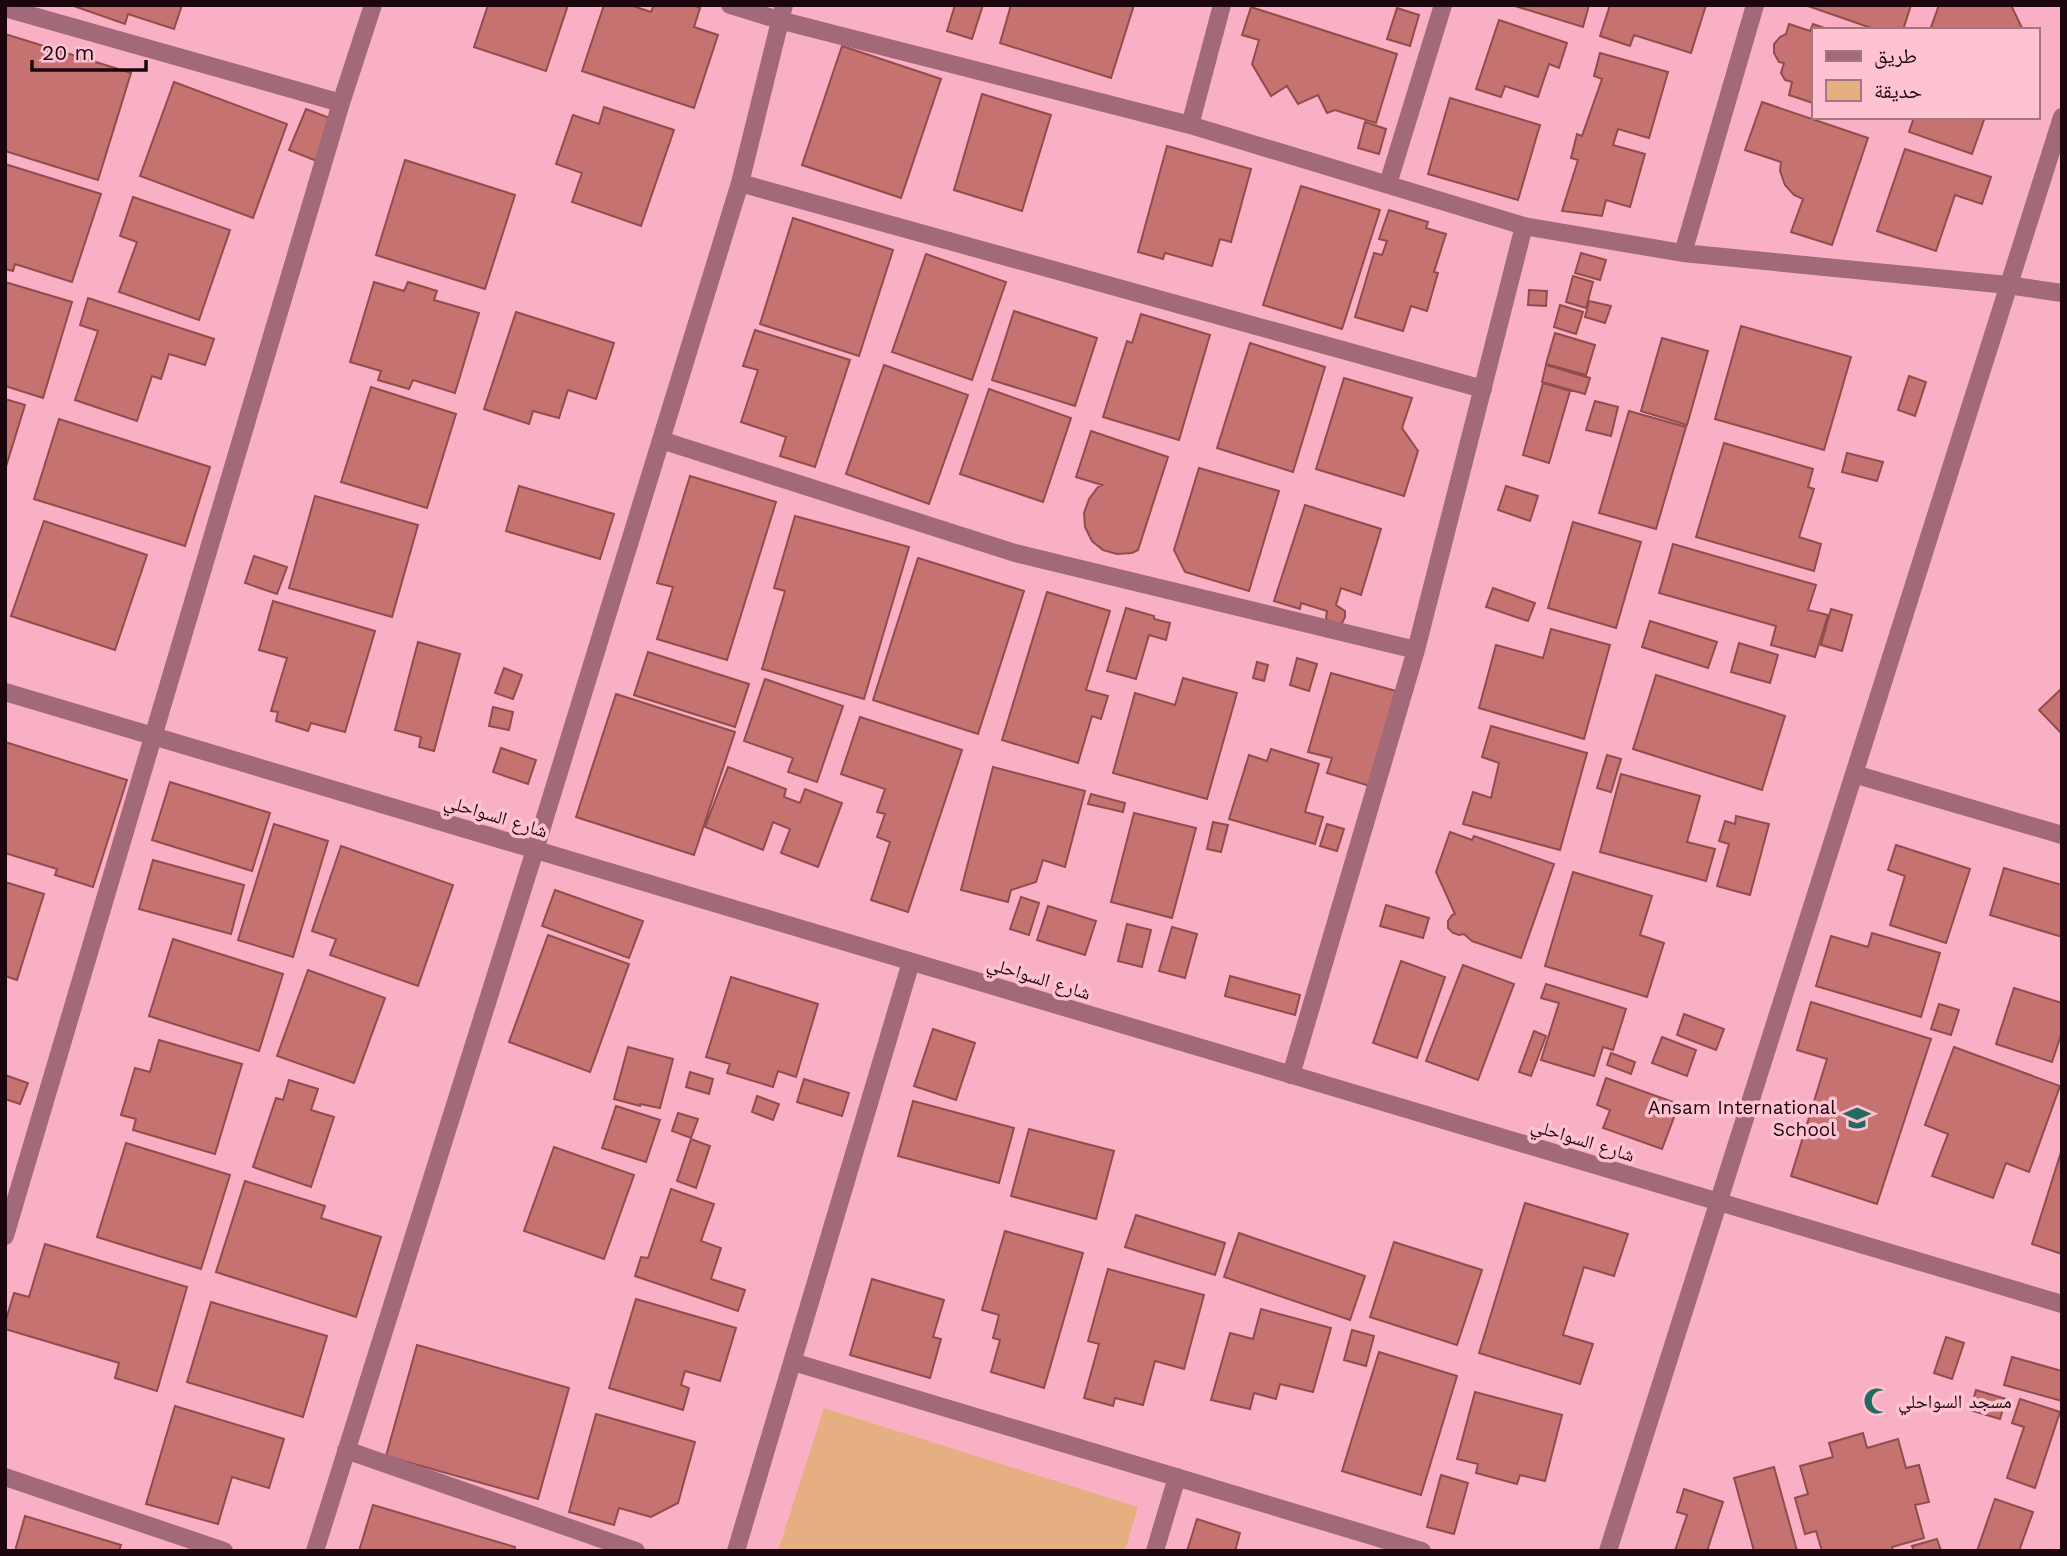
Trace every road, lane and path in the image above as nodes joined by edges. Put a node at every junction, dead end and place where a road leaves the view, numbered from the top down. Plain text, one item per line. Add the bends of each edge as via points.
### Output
1 (373, 5) edge
2 (730, 5) edge
3 (1222, 5) edge
4 (1443, 5) edge
5 (1755, 5) edge
6 (5, 8) edge
7 (781, 13) edge
8 (341, 103) junction
9 (2062, 117) edge
10 (1190, 125) junction
11 (740, 183) junction
12 (1388, 184) junction
13 (1524, 226) junction
14 (1683, 253) junction
15 (2008, 285) junction
16 (2062, 293) edge
17 (1483, 389) junction
18 (661, 440) junction
19 (1416, 650) junction
20 (5, 692) edge
21 (154, 737) junction
22 (1854, 774) junction
23 (2062, 835) edge
24 (535, 850) junction
25 (911, 962) junction
26 (1292, 1075) junction
27 (1719, 1202) junction
28 (5, 1236) edge
29 (2062, 1304) edge
30 (793, 1362) junction
31 (346, 1450) junction
32 (5, 1477) edge
33 (1177, 1477) junction
34 (224, 1551) edge
35 (315, 1551) edge
36 (636, 1551) edge
37 (736, 1551) edge
38 (1155, 1551) edge
39 (1422, 1551) edge
40 (1608, 1551) edge

1 - 8 street
2 - 7 street
3 - 10 street
4 - 12 street
5 - 14 street
6 - 8 street
7 - 10 street
7 - 11 street
8 - 21 street
9 - 15 street
10 - 12 street
11 - 17 street
11 - 18 street
12 - 13 street
13 - 14 street
13 - 17 street
14 - 15 street
15 - 16 street
15 - 22 street
17 - 19 street
18 - 19 street via 1015,553
18 - 24 street
19 - 26 street
20 - 21 street, شارع السواحلي
21 - 24 street, شارع السواحلي
21 - 28 street
22 - 23 street
22 - 27 street
24 - 25 street, شارع السواحلي
24 - 31 street
25 - 26 street, شارع السواحلي
25 - 30 street
26 - 27 street, شارع السواحلي
27 - 29 street, شارع السواحلي
27 - 40 street
30 - 33 street
30 - 37 street
31 - 35 street
31 - 36 street
32 - 34 street
33 - 38 street
33 - 39 street

